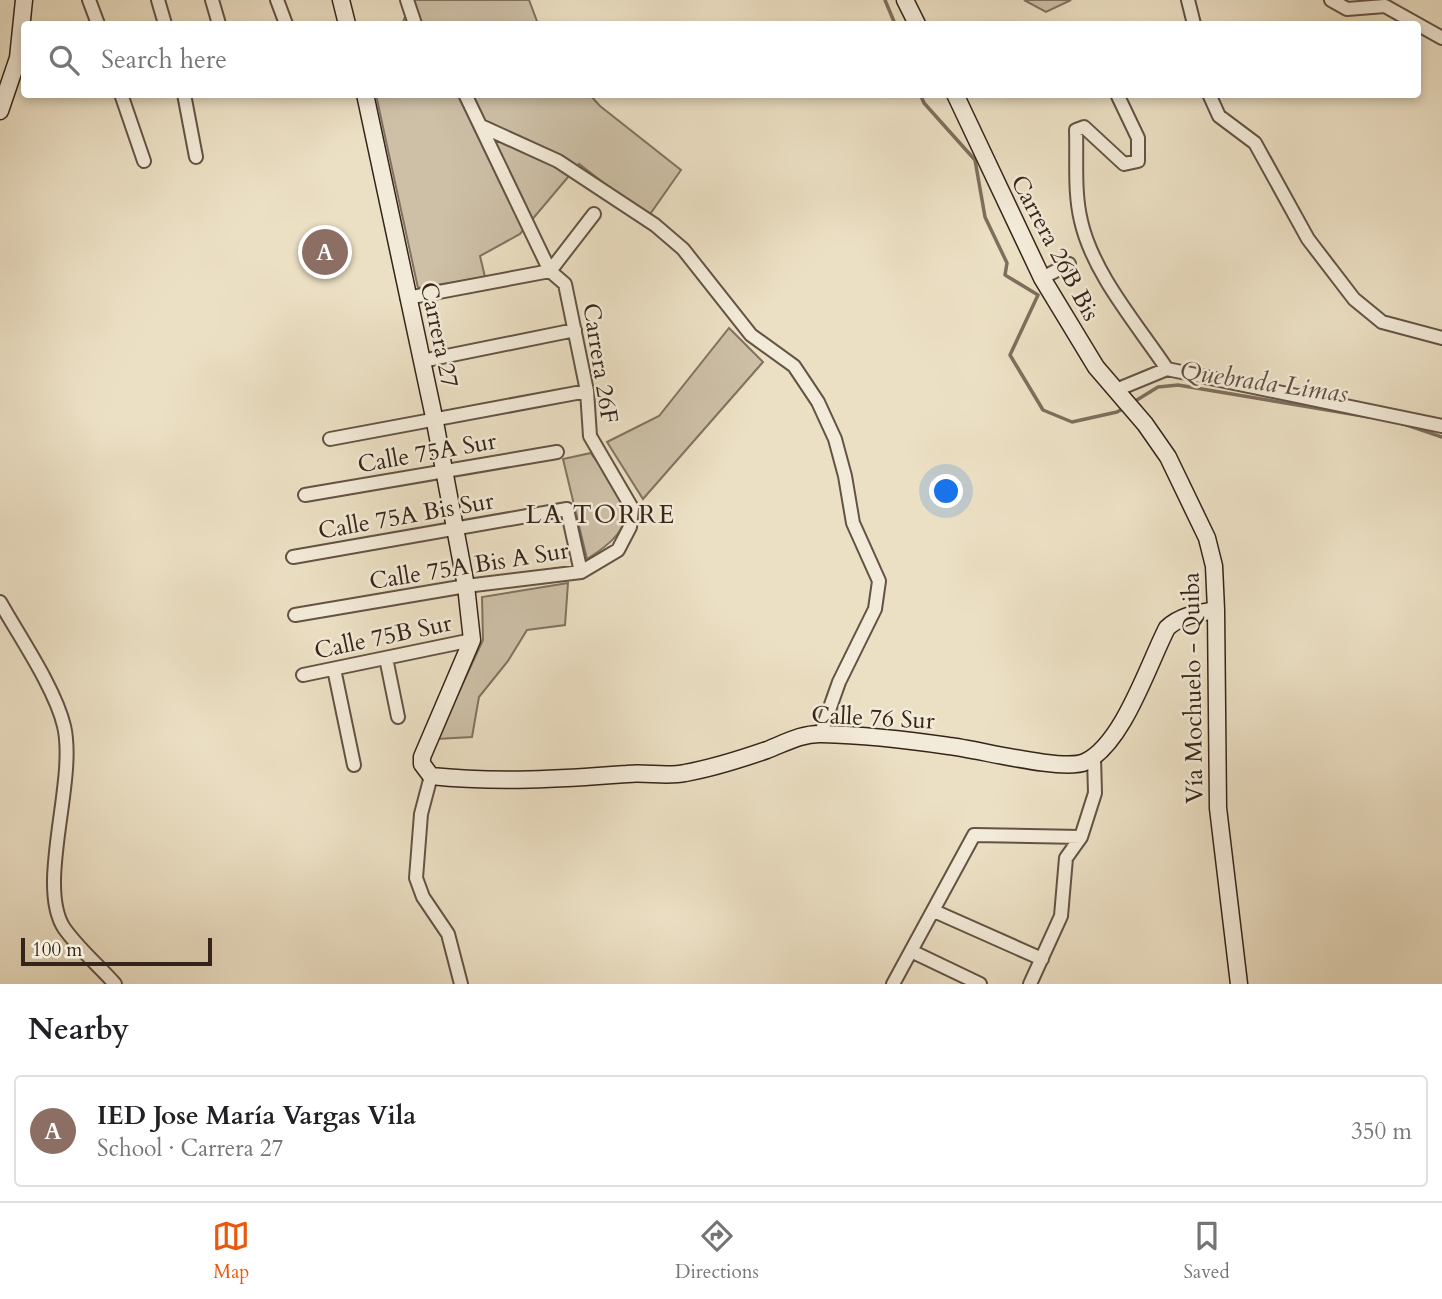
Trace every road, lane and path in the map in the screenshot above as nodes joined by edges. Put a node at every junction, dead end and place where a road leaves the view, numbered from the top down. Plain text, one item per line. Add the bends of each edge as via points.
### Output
1 (24, 0) edge
2 (89, 0) edge
3 (158, 0) edge
4 (212, 0) edge
5 (277, 0) edge
6 (341, 0) edge
7 (407, 0) edge
8 (905, 0) edge
9 (1188, 0) edge
10 (1331, 0) edge
11 (22, 21) edge
12 (97, 21) edge
13 (164, 21) edge
14 (218, 21) edge
15 (285, 21) edge
16 (344, 21) edge
17 (414, 21) edge
18 (916, 21) edge
19 (1193, 21) edge
20 (1412, 21) edge
21 (1421, 26) edge
22 (21, 29) edge
23 (1442, 38) edge
24 (122, 98) edge
25 (185, 98) edge
26 (366, 98) edge
27 (467, 98) edge
28 (957, 98) edge
29 (1119, 98) edge
30 (1211, 98) edge
31 (0, 111) edge
32 (481, 126) junction
33 (196, 157) dead end
34 (144, 161) dead end
35 (594, 214) dead end
36 (1069, 264) dead end
37 (550, 271) junction
38 (1042, 278) junction
39 (407, 298) junction
40 (575, 330) junction
41 (1442, 338) edge
42 (422, 361) junction
43 (1167, 369) junction
44 (587, 391) junction
45 (1120, 394) junction
46 (1135, 411) joint
47 (434, 417) junction
48 (1442, 426) edge
49 (330, 439) dead end
50 (557, 452) dead end
51 (444, 472) junction
52 (305, 495) dead end
53 (630, 527) joint
54 (454, 528) junction
55 (293, 557) dead end
56 (581, 572) junction
57 (466, 586) junction
58 (0, 601) edge
59 (1216, 610) junction
60 (295, 615) dead end
61 (472, 640) junction
62 (386, 658) junction
63 (334, 669) junction
64 (303, 675) dead end
65 (398, 717) dead end
66 (821, 733) junction
67 (1094, 757) junction
68 (354, 765) dead end
69 (432, 776) junction
70 (1081, 837) junction
71 (934, 911) junction
72 (911, 951) junction
73 (1042, 959) junction
74 (115, 984) edge
75 (461, 984) edge
76 (893, 984) edge
77 (980, 984) edge
78 (1030, 984) edge
79 (1239, 984) edge

1 - 11 street
2 - 12 street
3 - 13 street
4 - 14 street
5 - 15 street
6 - 16 street
7 - 17 street
8 - 18 street
9 - 19 street
10 - 20 street via 1348,9 1385,6
21 - 23 street
22 - 31 street via 18,58
24 - 34 street
25 - 33 street
26 - 39 street, Carrera 27
27 - 32 street, Carrera 26F
28 - 38 street, Carrera 26B Bis
29 - 43 street via 1138,138 1138,160 1124,164 1084,127 1076,130 1080,218 1104,273
30 - 41 street via 1219,116 1255,143 1308,239 1354,299 1382,322
32 - 37 street, Carrera 26F
32 - 66 street via 558,161 655,225 702,270 751,335 794,366 818,402 835,439 853,523 879,581 875,609 833,694
35 - 37 street
36 - 38 street
37 - 39 street
37 - 40 street, Carrera 26F via 565,284
38 - 45 street, Carrera 26B Bis via 1096,367
39 - 42 street, Carrera 27
40 - 42 street
40 - 44 street, Carrera 26F
42 - 47 street, Carrera 27
43 - 45 street
43 - 48 street
44 - 47 street
44 - 53 street, Carrera 26F via 590,436 628,496
45 - 46 street, Carrera 26B Bis
46 - 59 street, Vía Mochuelo - Quiba via 1168,457 1207,538
47 - 49 street
47 - 51 street, Carrera 27
50 - 51 street, Calle 75A Sur
51 - 52 street, Calle 75A Sur
51 - 54 street, Carrera 27
53 - 56 street, Calle 75A Bis A Sur via 618,550
54 - 55 street, Calle 75A Bis Sur
54 - 56 street, Calle 75A Bis Sur via 568,509
54 - 57 street, Carrera 27
56 - 57 street, Calle 75A Bis A Sur
57 - 60 street, Calle 75A Bis A Sur
57 - 61 street, Carrera 27
58 - 74 street via 64,726 66,774 55,908 64,928
59 - 67 street via 1191,614 1167,628 1129,708
59 - 79 street, Vía Mochuelo - Quiba via 1219,808
61 - 62 street, Calle 75B Sur
61 - 69 street via 422,757
62 - 63 street, Calle 75B Sur
62 - 65 street
63 - 64 street, Calle 75B Sur
63 - 68 street
66 - 67 street, Calle 76 Sur via 948,746 1055,764 1081,764
66 - 69 street, Calle 76 Sur via 682,774 557,780
67 - 70 street via 1095,793
69 - 75 street via 421,814 416,878 448,934
70 - 71 street via 974,835
70 - 73 street via 1066,858 1061,916
71 - 72 street
71 - 73 street
72 - 76 street
72 - 77 street
73 - 78 street

